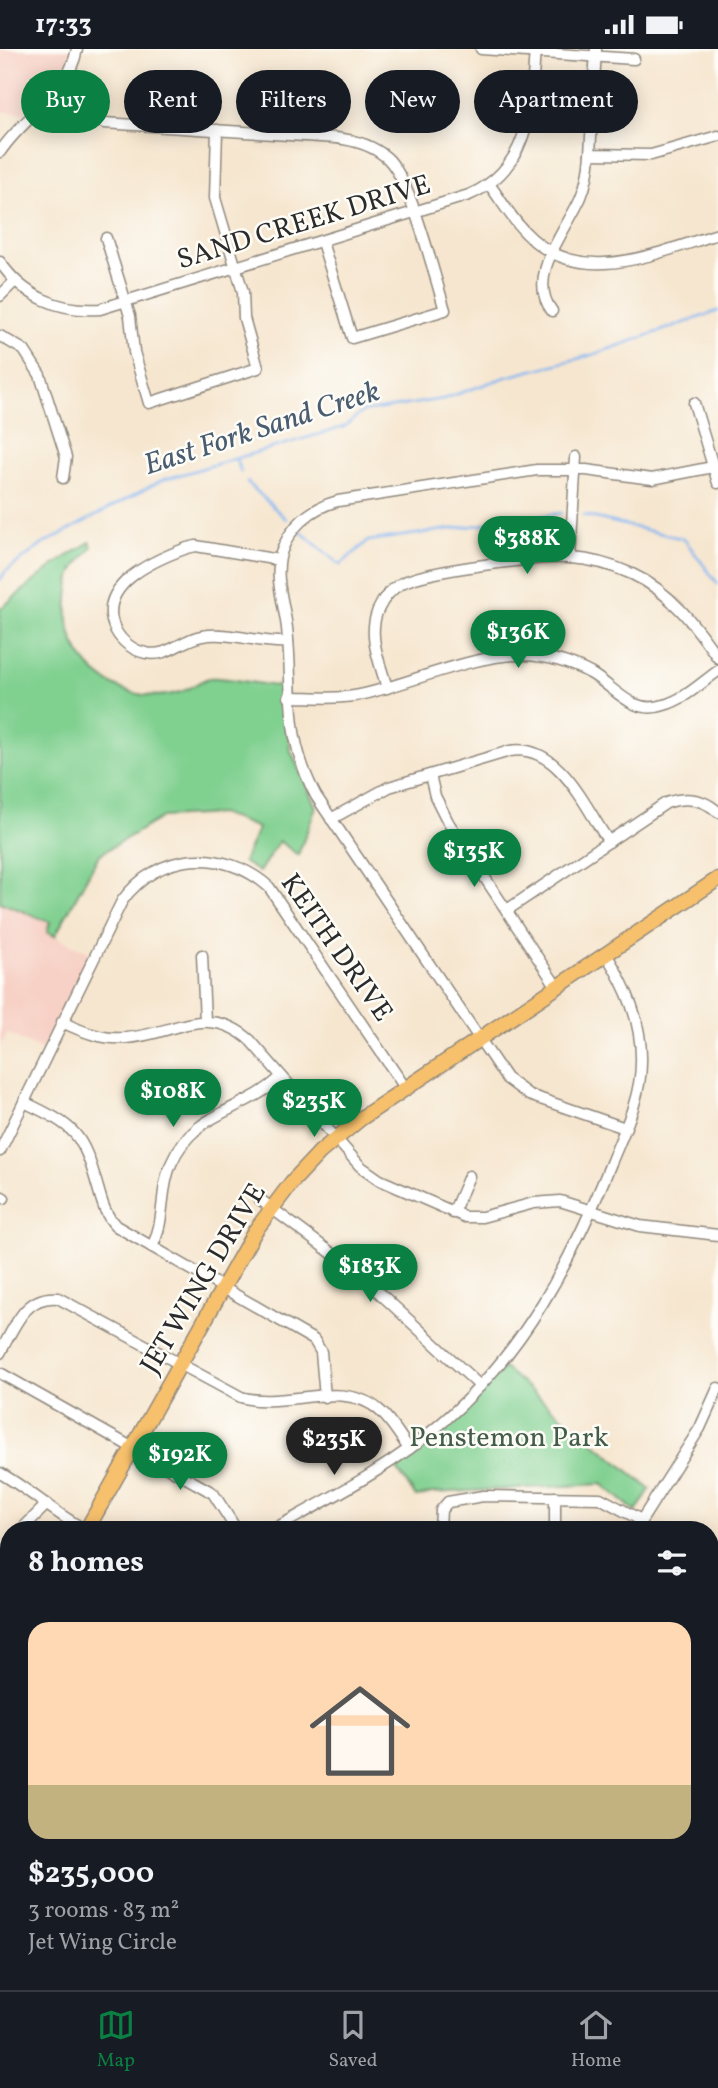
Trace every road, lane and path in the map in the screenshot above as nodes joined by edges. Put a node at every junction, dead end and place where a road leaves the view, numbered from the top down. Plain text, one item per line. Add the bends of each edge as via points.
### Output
1 (77, 49) edge
2 (481, 49) edge
3 (535, 51) edge
4 (596, 53) edge
5 (634, 59) dead end
6 (71, 70) edge
7 (21, 126) edge
8 (222, 130) edge
9 (217, 133) edge
10 (718, 135) edge
11 (0, 152) edge
12 (590, 154) junction
13 (489, 184) junction
14 (414, 213) junction
15 (718, 234) edge
16 (106, 238) dead end
17 (322, 242) junction
18 (553, 254) junction
19 (0, 262) edge
20 (236, 269) junction
21 (15, 281) junction
22 (0, 296) edge
23 (126, 302) junction
24 (552, 311) dead end
25 (0, 336) edge
26 (694, 403) dead end
27 (575, 463) junction
28 (716, 467) edge
29 (63, 478) dead end
30 (718, 483) edge
31 (570, 558) junction
32 (279, 560) junction
33 (288, 642) junction
34 (718, 658) edge
35 (718, 671) edge
36 (387, 688) junction
37 (289, 697) junction
38 (430, 775) junction
39 (718, 812) edge
40 (331, 819) junction
41 (609, 842) junction
42 (718, 879) edge
43 (507, 911) junction
44 (606, 954) junction
45 (202, 955) dead end
46 (557, 987) junction
47 (205, 1021) junction
48 (62, 1022) junction
49 (479, 1039) junction
50 (640, 1039) junction
51 (628, 1041) dead end
52 (282, 1077) junction
53 (406, 1089) junction
54 (24, 1101) junction
55 (625, 1128) junction
56 (172, 1136) dead end
57 (3, 1137) edge
58 (335, 1139) junction
59 (182, 1144) junction
60 (0, 1151) edge
61 (469, 1176) dead end
62 (258, 1198) dead end
63 (271, 1207) junction
64 (592, 1209) junction
65 (453, 1213) junction
66 (718, 1235) edge
67 (152, 1247) junction
68 (222, 1288) junction
69 (408, 1301) dead end
70 (531, 1302) dead end
71 (542, 1308) junction
72 (400, 1310) junction
73 (0, 1353) edge
74 (180, 1365) junction
75 (0, 1373) edge
76 (480, 1386) junction
77 (718, 1388) edge
78 (325, 1397) junction
79 (132, 1448) junction
80 (409, 1449) junction
81 (0, 1473) edge
82 (555, 1497) junction
83 (47, 1504) junction
84 (30, 1521) edge
85 (74, 1521) edge
86 (91, 1521) edge
87 (231, 1521) edge
88 (286, 1521) edge
89 (440, 1521) edge
90 (555, 1521) edge
91 (633, 1521) edge
92 (641, 1521) edge

1 - 6 street
2 - 3 street
3 - 4 street
3 - 13 street, SAND CREEK DRIVE via 528,128 513,159
4 - 5 street
4 - 12 street
7 - 11 street
8 - 14 street via 345,139 390,154
9 - 20 street via 214,192
10 - 12 street via 651,155
12 - 18 street via 585,188
13 - 14 street, SAND CREEK DRIVE
13 - 18 street via 525,233
14 - 17 street, SAND CREEK DRIVE
14 - 17 street via 445,310 352,338
15 - 18 street via 607,265 573,262
16 - 23 street
17 - 20 street, SAND CREEK DRIVE
18 - 24 street via 542,289 543,300
19 - 21 street, SAND CREEK DRIVE
20 - 23 street, SAND CREEK DRIVE
20 - 23 street via 258,368 149,403 136,362
21 - 22 street
21 - 23 street, SAND CREEK DRIVE via 35,296 67,308 100,309
25 - 29 street via 24,350 40,375 66,457
26 - 28 street
27 - 28 street via 652,479
27 - 31 street
27 - 32 street via 331,503 297,524
28 - 30 street
31 - 34 street via 604,564 646,582 689,619
31 - 36 street via 477,568 399,585 382,603 373,625
32 - 33 street
32 - 33 street via 187,548 124,582 113,601 112,618 117,634 127,644 151,654 204,636
33 - 37 street
35 - 36 street via 671,703 656,707 627,702 602,681 565,662 521,654
36 - 37 street via 350,697
37 - 40 street via 298,756
38 - 40 street via 389,787
38 - 41 street via 510,751 544,755 559,769
38 - 43 street via 443,814
39 - 41 street via 700,800 675,799
40 - 49 street
41 - 43 street
42 - 44 main road, JET WING DRIVE
43 - 46 street
44 - 46 main road, JET WING DRIVE
44 - 50 street via 629,996
45 - 47 street
46 - 49 main road, JET WING DRIVE
47 - 48 street via 122,1038 96,1036
47 - 52 street via 242,1033
48 - 53 street, KEITH DRIVE via 122,901 136,885 176,863 218,860 250,872 276,895
48 - 54 street, KEITH DRIVE
49 - 53 main road, JET WING DRIVE
49 - 55 street via 520,1090
50 - 51 street
50 - 55 street via 640,1077
52 - 58 street
52 - 59 street via 254,1098 209,1118
53 - 58 main road, JET WING DRIVE
54 - 57 street, KEITH DRIVE
54 - 67 street via 74,1131 87,1150 110,1221
55 - 64 street
56 - 59 street
57 - 60 street, KEITH DRIVE
58 - 63 main road, JET WING DRIVE
58 - 65 street via 351,1159 380,1180
59 - 67 street via 167,1175 162,1226
61 - 65 street
62 - 63 street
63 - 68 main road, JET WING DRIVE
63 - 72 street
64 - 65 street via 552,1200 482,1217
64 - 66 street via 640,1226
64 - 71 street
67 - 68 street
68 - 74 main road, JET WING DRIVE
68 - 78 street via 314,1340 321,1352
69 - 72 street
70 - 71 street
71 - 76 street
72 - 76 street
73 - 74 street via 29,1305 50,1297 66,1300
74 - 78 street via 249,1400
74 - 79 main road, JET WING DRIVE
75 - 79 street
76 - 80 street
77 - 92 street via 700,1428
78 - 80 street via 350,1396 378,1409
79 - 86 main road, JET WING DRIVE
79 - 87 street via 213,1493
80 - 88 street
81 - 83 street
82 - 89 street via 452,1499 441,1510
82 - 90 street
82 - 91 street via 606,1500
83 - 84 street
83 - 85 street

